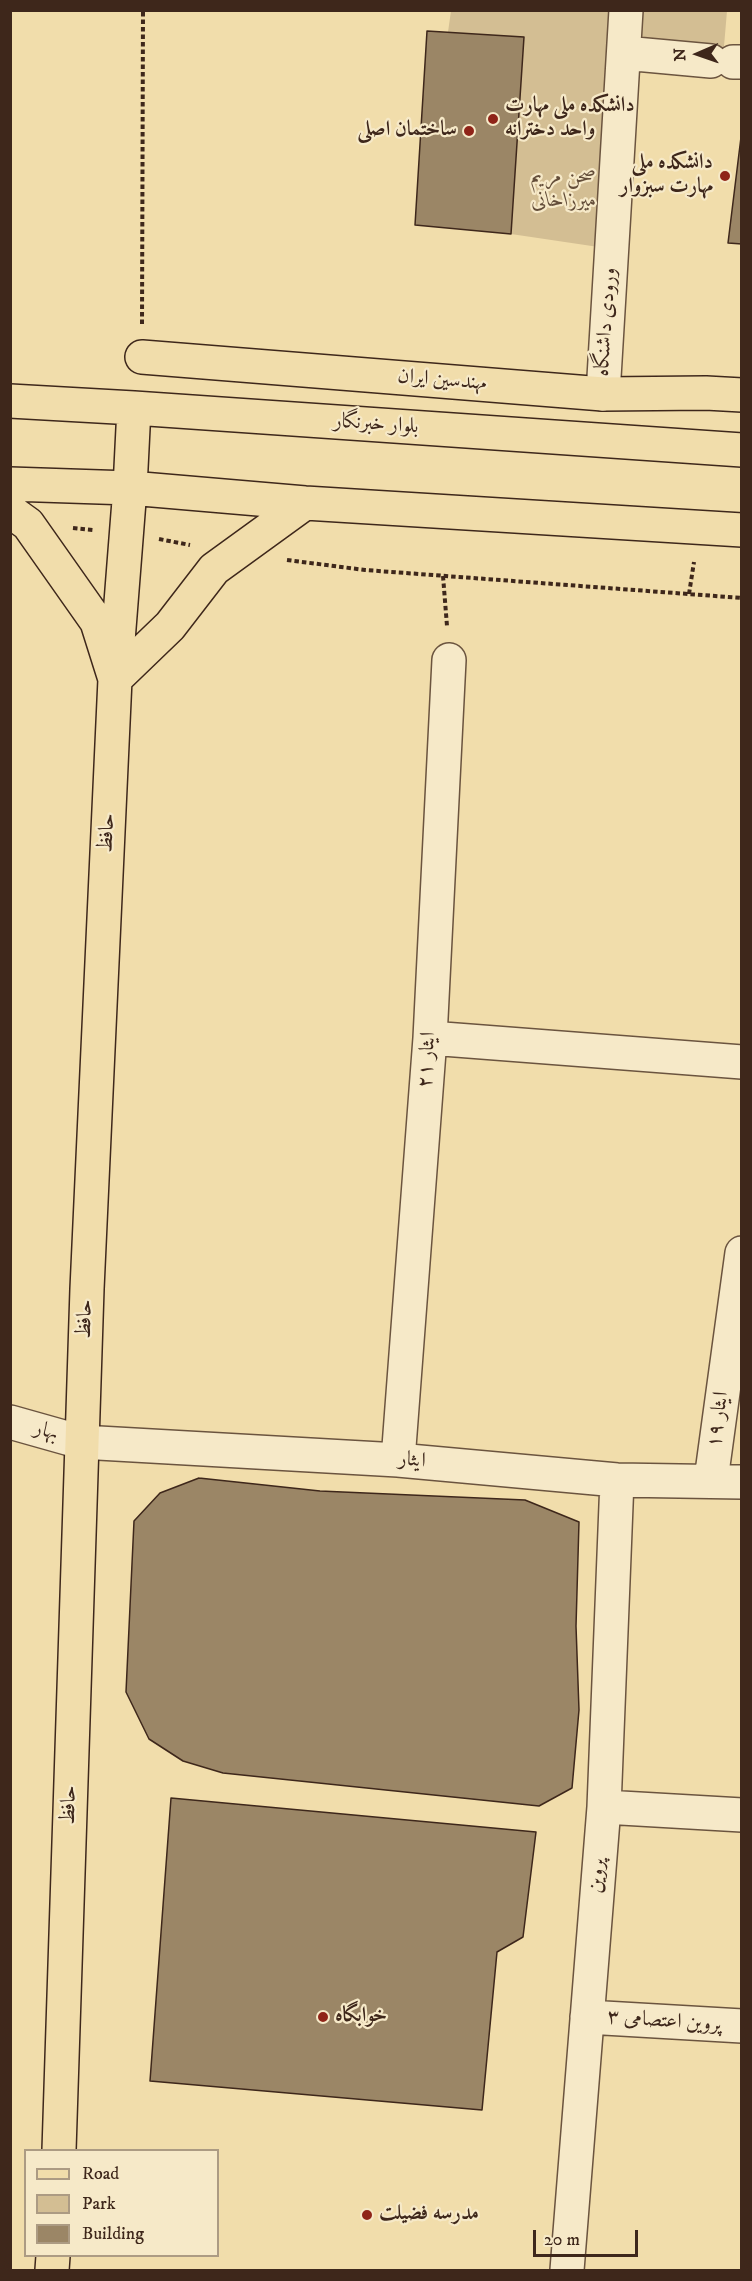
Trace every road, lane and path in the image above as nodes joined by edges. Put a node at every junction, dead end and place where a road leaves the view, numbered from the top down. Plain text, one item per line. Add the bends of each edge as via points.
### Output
1 (143, 10) edge
2 (626, 10) edge
3 (624, 53) junction
4 (728, 62) edge
5 (142, 357) joint
6 (603, 394) junction
7 (741, 395) edge
8 (10, 401) edge
9 (134, 408) junction
10 (741, 450) edge
11 (10, 484) edge
12 (130, 488) junction
13 (305, 503) junction
14 (10, 511) edge
15 (741, 530) edge
16 (365, 570) dead end
17 (443, 576) junction
18 (741, 598) edge
19 (449, 660) joint
20 (115, 679) junction
21 (430, 1038) junction
22 (741, 1062) edge
23 (741, 1252) edge
24 (10, 1422) edge
25 (81, 1442) junction
26 (398, 1460) junction
27 (617, 1480) junction
28 (726, 1481) edge
29 (604, 1807) junction
30 (741, 1815) edge
31 (587, 2017) junction
32 (741, 2026) edge
33 (59, 2149) edge
34 (567, 2271) edge

1 - 5 path
2 - 3 street, ورودی داشنگاه
3 - 4 street
3 - 6 street, ورودی داشنگاه
5 - 6 main road, مهندسین ایران
6 - 7 main road, مهندسین ایران
8 - 9 main road, بلوار خبرنگار
9 - 10 main road, بلوار خبرنگار
9 - 12 main road, حافظ
11 - 12 main road
12 - 13 main road
12 - 20 main road, حافظ
13 - 15 main road
13 - 20 main road via 214,569 170,626
14 - 20 main road via 28,524 97,622
16 - 17 path
17 - 18 path
17 - 19 path
19 - 21 street, ایثار ۲۱
20 - 25 main road, حافظ
21 - 22 street
21 - 26 street, ایثار ۲۱
23 - 28 street, ایثار ۱۹
24 - 25 street, بهار
25 - 26 street, ایثار
25 - 33 main road, حافظ
26 - 27 street, ایثار
27 - 28 street, ایثار
27 - 29 street, پروین
29 - 30 street
29 - 31 street, پروین
31 - 32 street, پروین اعتصامی ۳
31 - 34 street, پروین

